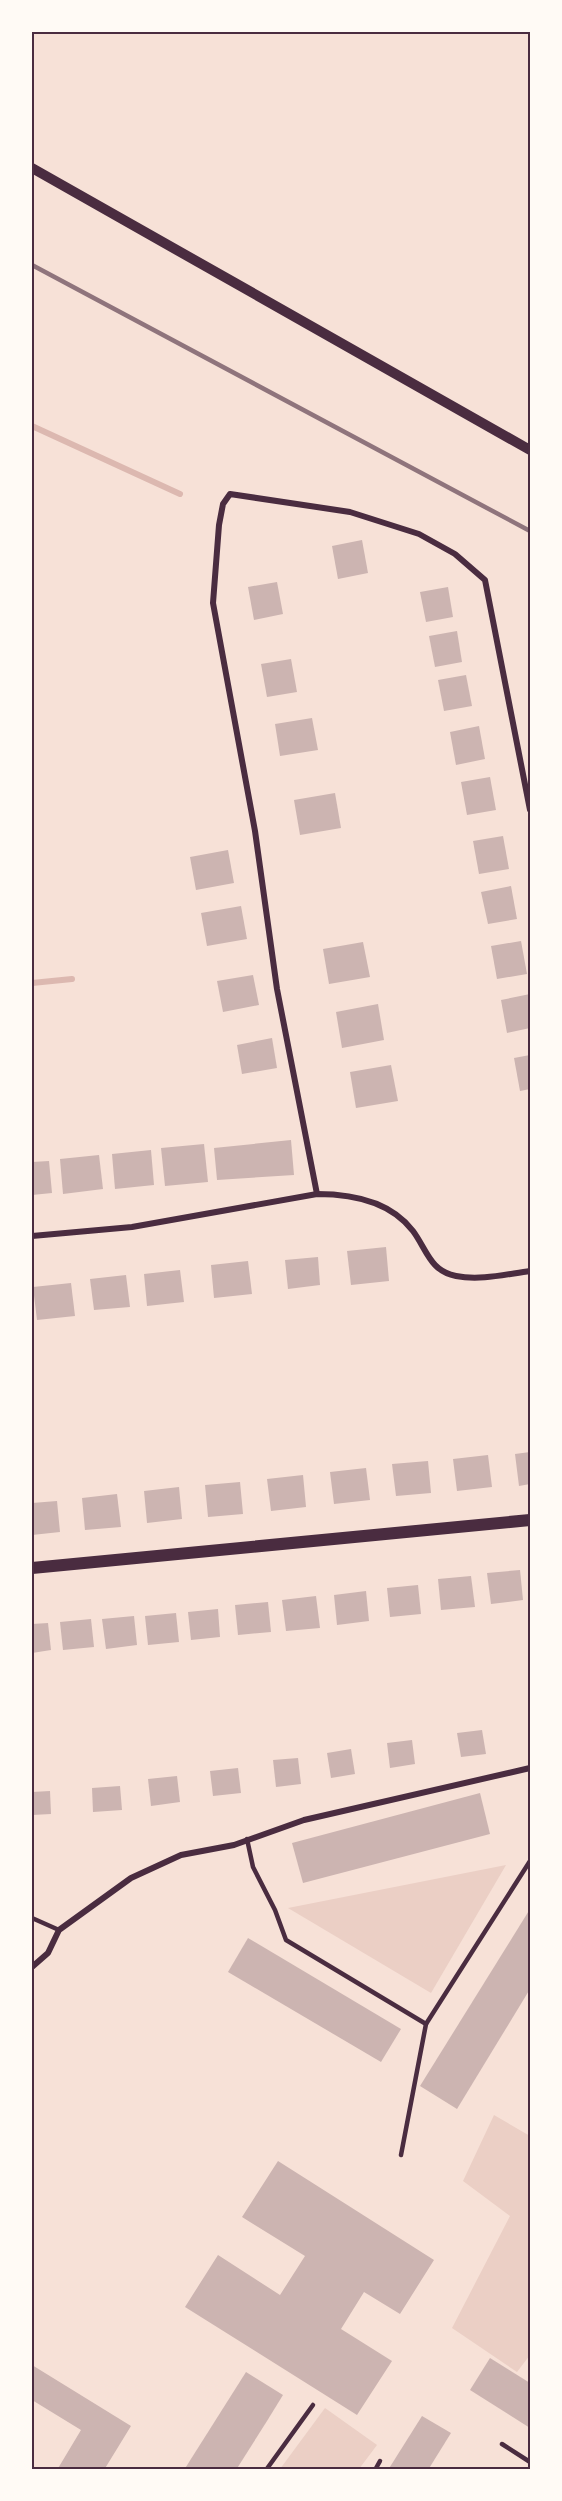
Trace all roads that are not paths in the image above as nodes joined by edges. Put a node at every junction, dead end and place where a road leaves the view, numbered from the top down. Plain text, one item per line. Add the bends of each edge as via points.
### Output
1 (32, 168) edge
2 (531, 450) edge
3 (531, 810) edge
4 (317, 1194) junction
5 (32, 1236) edge
6 (531, 1270) edge
7 (531, 1520) edge
8 (32, 1568) edge
9 (531, 1768) edge
10 (247, 1839) junction
11 (531, 1862) edge
12 (32, 1918) edge
13 (59, 1930) junction
14 (32, 1967) edge
15 (426, 2024) junction
16 (401, 2155) dead end
17 (313, 2405) dead end
18 (502, 2444) dead end
19 (380, 2461) dead end
20 (531, 2462) edge
21 (266, 2469) edge
22 (375, 2469) edge

1 - 2 street
3 - 4 street via 485,580 455,554 419,534 350,512 230,494 223,504 213,603 255,831 277,989
4 - 5 street via 132,1227
4 - 6 street via 348,1194 393,1212 413,1231 433,1266 456,1276 487,1277
7 - 8 main road
9 - 10 street via 304,1821
10 - 13 street via 181,1856 131,1878
10 - 15 lane via 253,1867 286,1940
11 - 15 lane
12 - 13 lane
13 - 14 street via 48,1953
15 - 16 lane
17 - 21 lane
18 - 20 lane
19 - 22 lane

